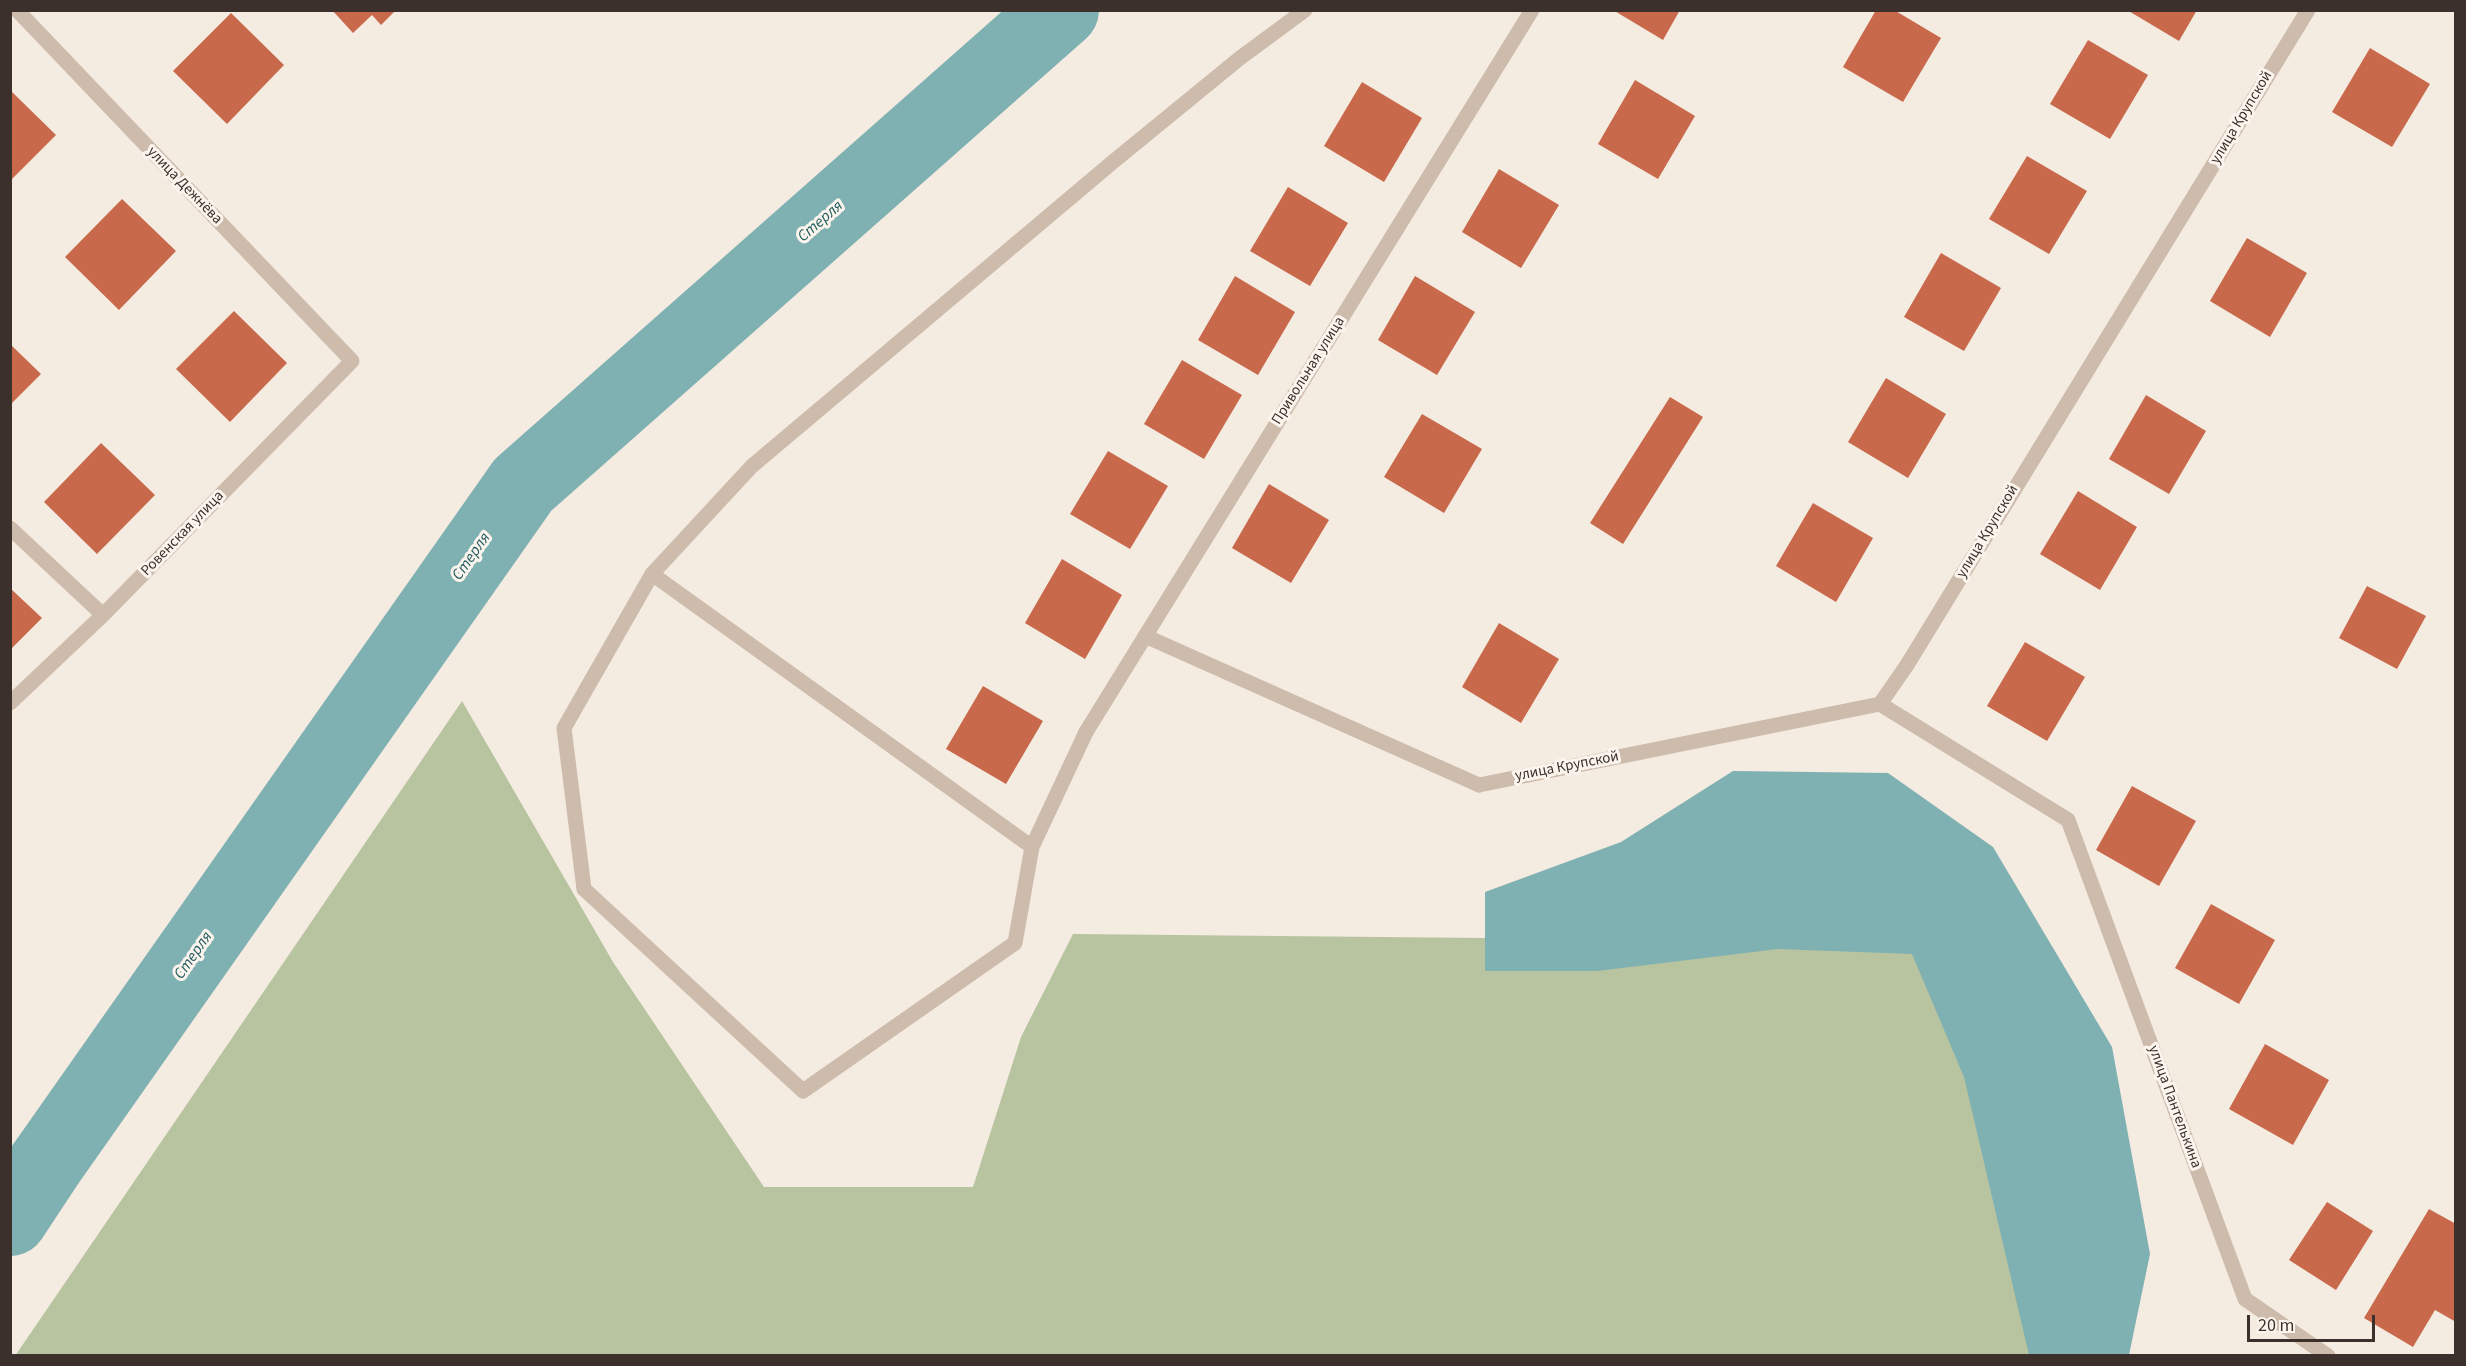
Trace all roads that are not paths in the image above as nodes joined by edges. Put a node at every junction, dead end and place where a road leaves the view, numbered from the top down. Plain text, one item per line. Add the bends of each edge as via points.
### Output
1 (17, 10) edge
2 (1305, 10) edge
3 (1532, 10) edge
4 (2308, 10) edge
5 (352, 361) joint
6 (10, 528) edge
7 (652, 574) junction
8 (103, 615) junction
9 (1145, 636) junction
10 (10, 703) edge
11 (1880, 704) junction
12 (1032, 847) junction
13 (2328, 1356) edge

1 - 5 street, улица Дежнёва
2 - 7 street via 1114,160 752,466
3 - 9 street, Привольная улица
4 - 11 street, улица Крупской
5 - 8 street, Ровенская улица
6 - 8 street
7 - 12 street
7 - 12 street, Привольная улица via 564,728 584,889 803,1091 1015,943
8 - 10 street, Ровенская улица
9 - 11 street, улица Крупской via 1479,785
9 - 12 street, Привольная улица via 1086,732
11 - 13 street, улица Пантелькина via 2068,820 2245,1299

